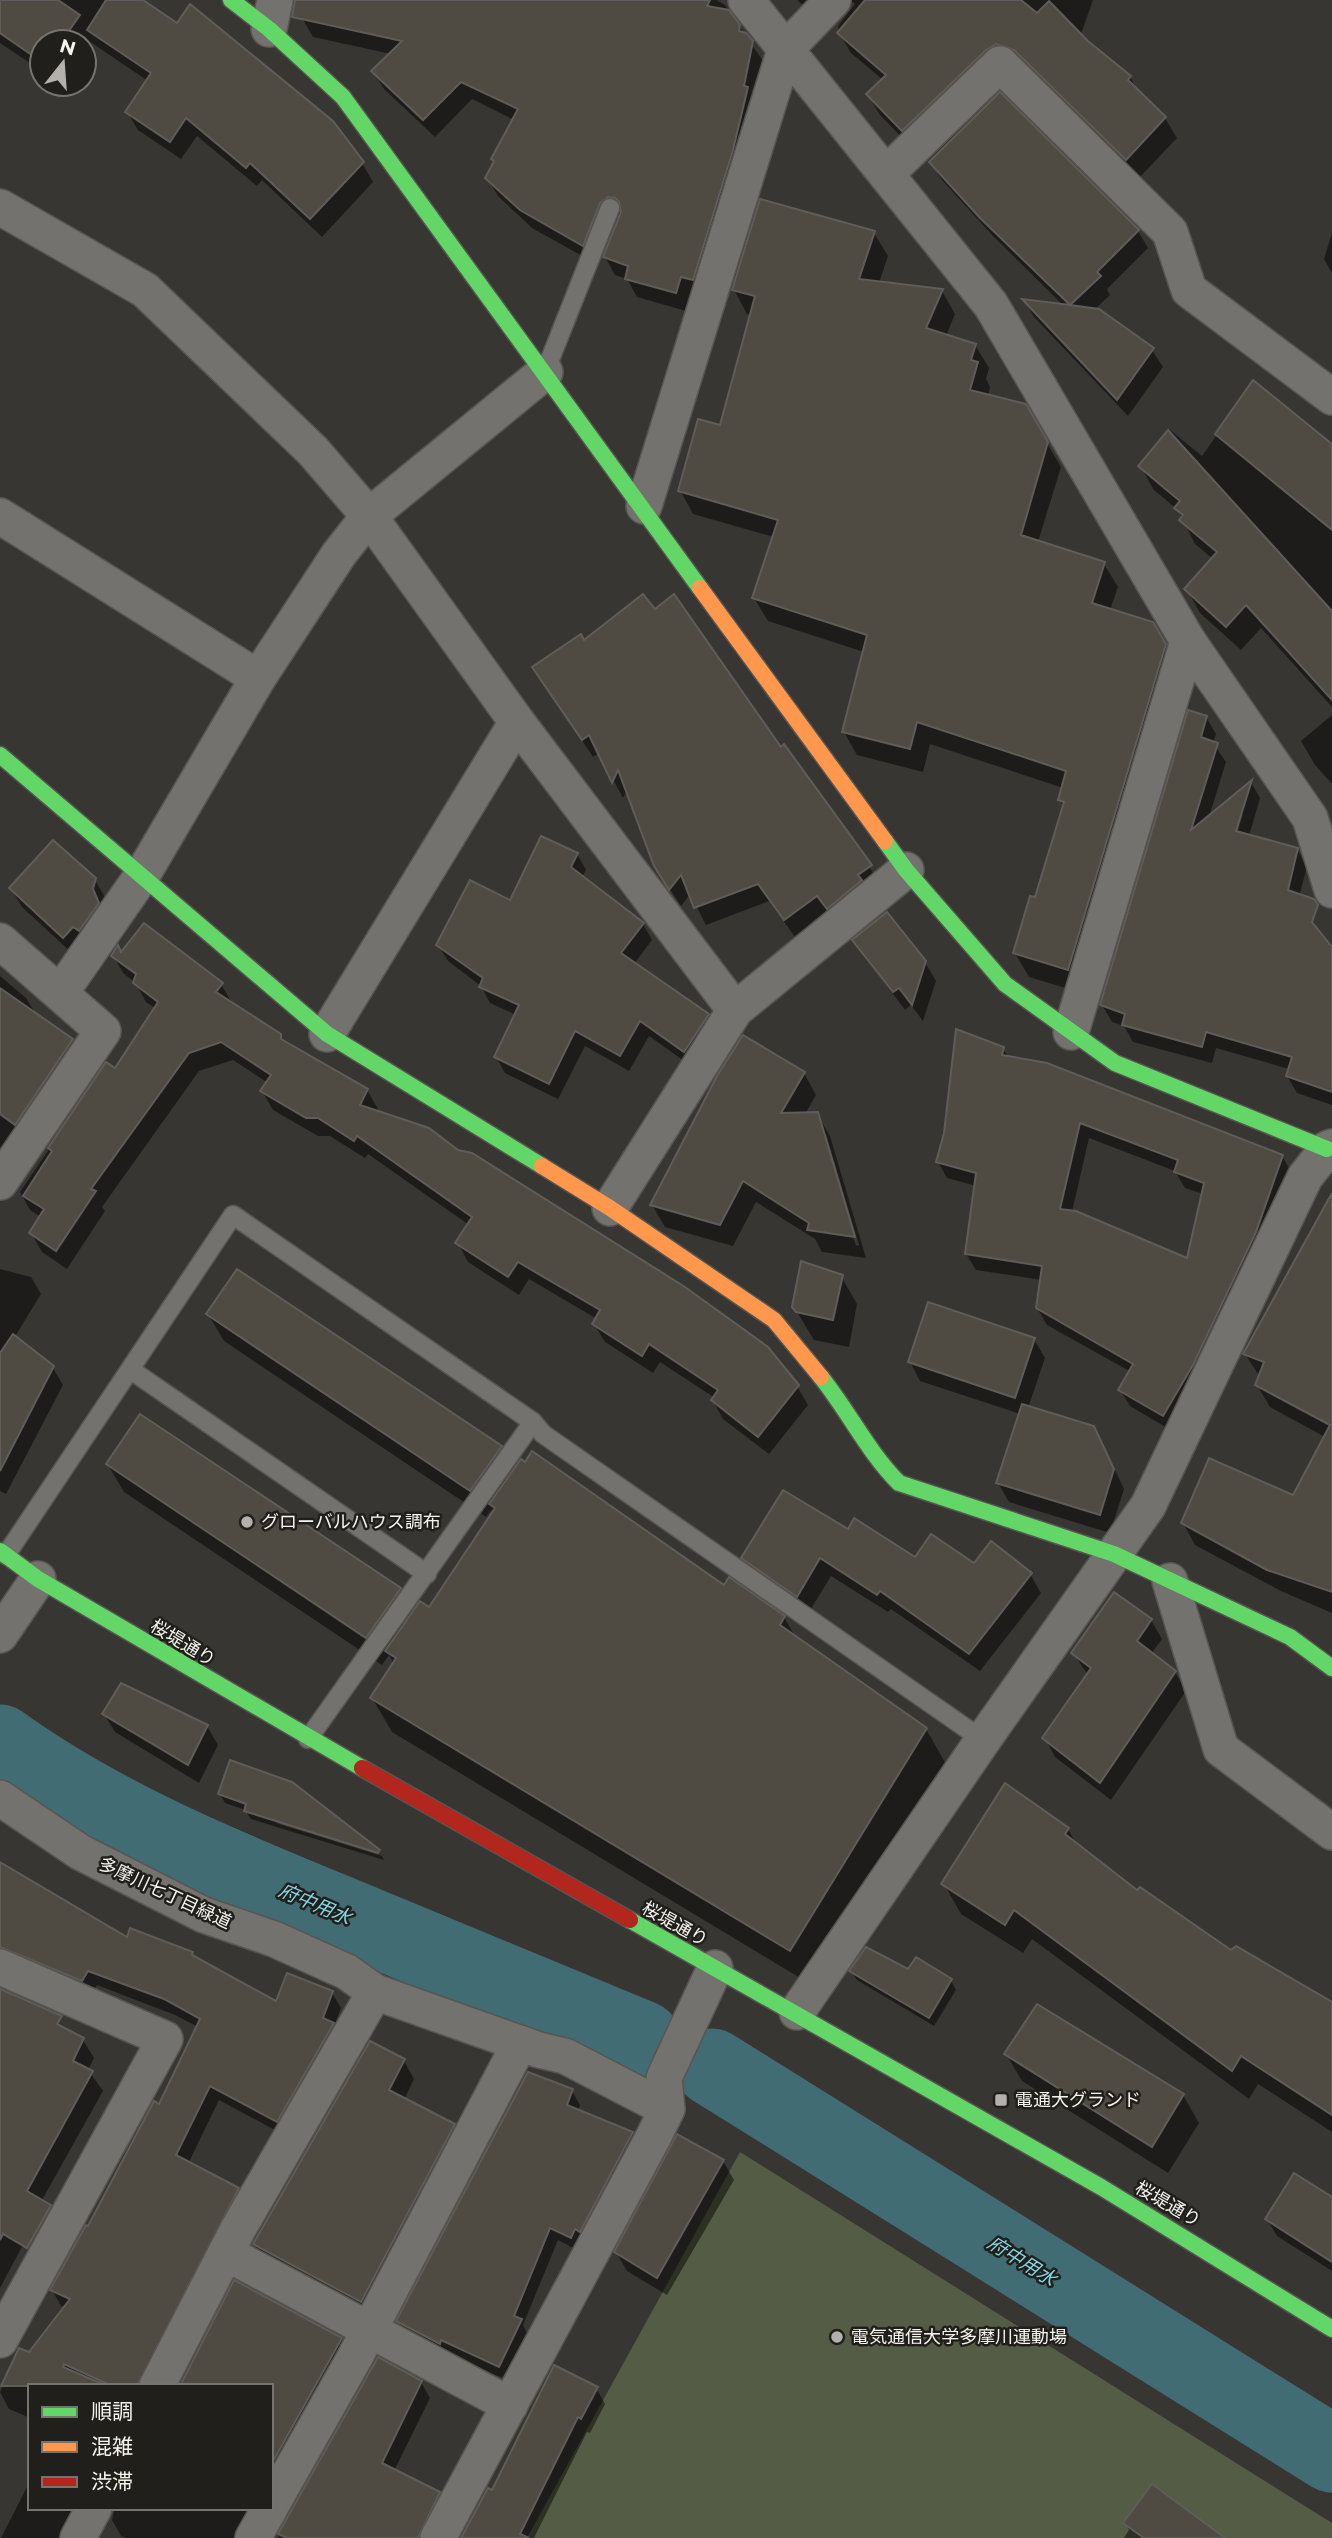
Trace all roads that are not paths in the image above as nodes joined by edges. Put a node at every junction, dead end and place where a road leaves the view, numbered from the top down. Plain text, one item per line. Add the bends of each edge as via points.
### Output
1 (231, 0) edge
2 (746, 0) edge
3 (834, 0) edge
4 (272, 14) edge
5 (785, 50) junction
6 (886, 174) junction
7 (0, 207) edge
8 (610, 208) dead end
9 (545, 372) junction
10 (1332, 397) edge
11 (643, 506) junction
12 (0, 516) edge
13 (369, 516) junction
14 (1188, 641) junction
15 (258, 678) junction
16 (517, 722) junction
17 (0, 755) edge
18 (906, 870) junction
19 (141, 877) junction
20 (1332, 890) edge
21 (0, 942) edge
22 (61, 992) junction
23 (735, 1010) junction
24 (1071, 1032) junction
25 (327, 1034) junction
26 (1329, 1148) edge
27 (0, 1182) edge
28 (610, 1208) junction
29 (131, 1370) junction
30 (533, 1422) junction
31 (3, 1553) edge
32 (1114, 1554) junction
33 (427, 1574) junction
34 (38, 1579) junction
35 (1170, 1581) junction
36 (0, 1635) edge
37 (1331, 1664) edge
38 (307, 1739) junction
39 (983, 1740) junction
40 (0, 1798) edge
41 (1332, 1832) edge
42 (0, 1967) edge
43 (715, 1968) junction
44 (375, 1992) junction
45 (797, 2012) junction
46 (520, 2043) junction
47 (667, 2109) junction
48 (226, 2253) junction
49 (1332, 2329) edge
50 (369, 2330) junction
51 (0, 2340) edge
52 (158, 2384) edge
53 (510, 2405) junction
54 (273, 2503) edge
55 (269, 2510) edge
56 (253, 2538) edge
57 (438, 2538) edge

1 - 4 street
2 - 5 street
3 - 5 street
4 - 9 street via 343,97
5 - 6 street
5 - 11 street
6 - 10 street via 1000,64 1170,232 1189,290
6 - 14 street via 991,305
7 - 13 street via 145,290 313,452
8 - 9 lane
9 - 11 street
9 - 13 street
11 - 18 street
12 - 15 street
13 - 15 street via 338,554
13 - 16 street
14 - 20 street via 1310,818
14 - 24 street
15 - 19 street
16 - 23 street
16 - 25 street
17 - 19 street
18 - 23 street
18 - 24 street via 1005,984
19 - 22 street
19 - 25 street
21 - 22 street
22 - 27 street via 103,1031
23 - 28 street
24 - 26 street via 1115,1063
25 - 28 street
26 - 32 street via 1305,1177 1148,1506
28 - 32 street via 774,1320 842,1403 877,1461 899,1483
29 - 30 lane via 233,1215
29 - 31 lane
29 - 33 lane
30 - 33 lane
30 - 39 lane via 543,1434
31 - 34 street, 桜堤通り
32 - 35 street
32 - 39 street
33 - 38 lane
34 - 36 street
34 - 38 street, 桜堤通り
35 - 37 street via 1290,1637
35 - 41 street via 1221,1749
38 - 43 street, 桜堤通り
39 - 45 street
40 - 44 street, 多摩川七丁目緑道 via 80,1852 204,1915 347,1972
42 - 51 street via 165,2039
43 - 45 street, 桜堤通り
43 - 47 street via 664,2078
44 - 46 street, 多摩川七丁目緑道
44 - 48 street
45 - 49 street, 桜堤通り via 1220,2256
46 - 47 street, 多摩川七丁目緑道 via 565,2056
46 - 50 street
47 - 53 street
48 - 50 street
48 - 52 street
50 - 53 street
50 - 54 street
53 - 57 street
55 - 56 street

